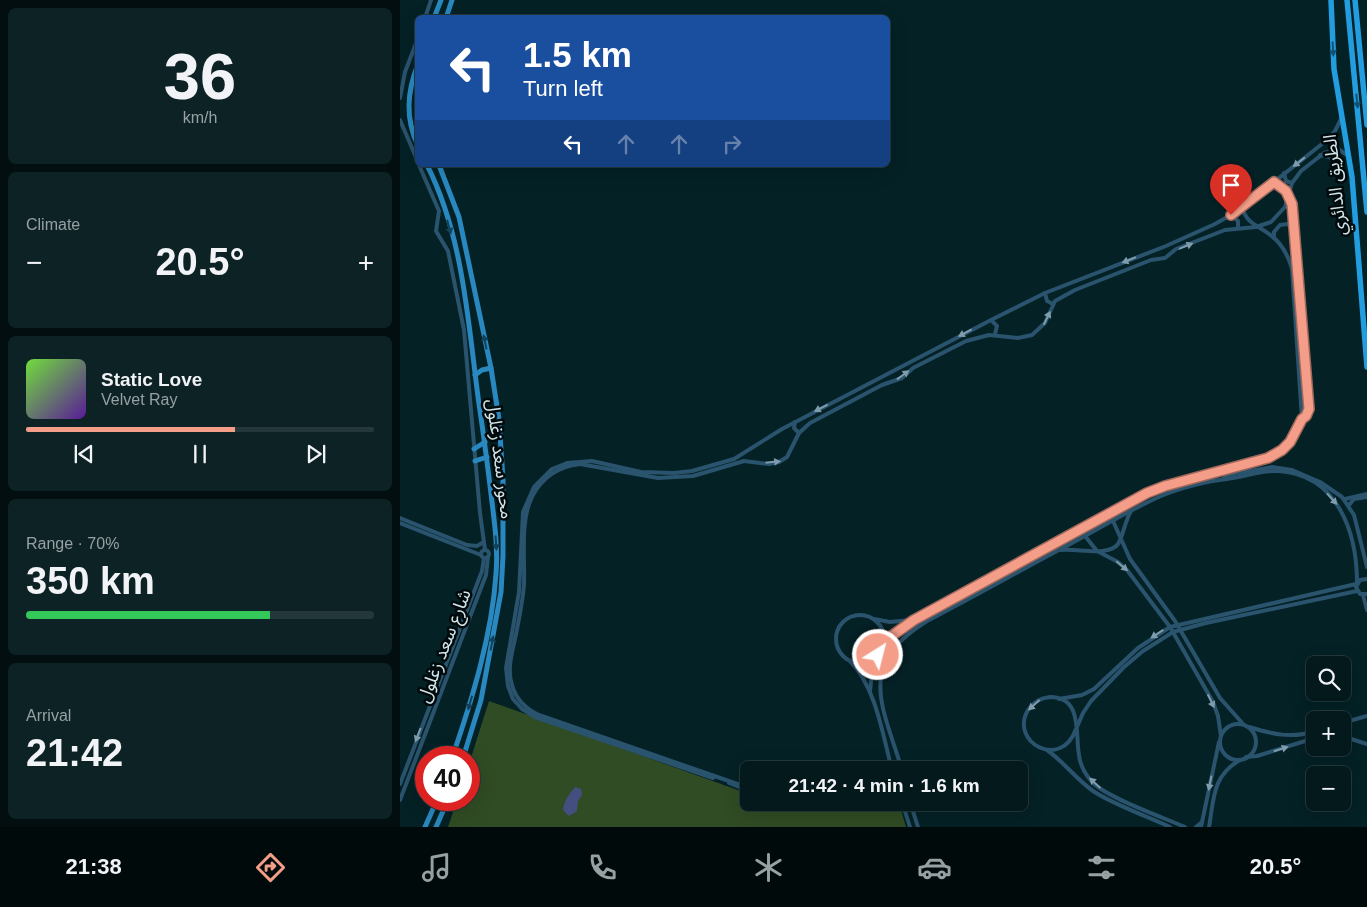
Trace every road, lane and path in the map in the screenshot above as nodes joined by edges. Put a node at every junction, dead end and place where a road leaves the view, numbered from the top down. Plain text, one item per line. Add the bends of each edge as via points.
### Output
1 (431, 0) edge
2 (441, 0) edge
3 (452, 0) edge
4 (1331, 0) edge
5 (1347, 0) edge
6 (1355, 0) edge
7 (426, 15) edge
8 (435, 15) edge
9 (447, 15) edge
10 (415, 46) edge
11 (415, 74) edge
12 (400, 98) edge
13 (1343, 114) junction
14 (400, 121) edge
15 (409, 121) junction
16 (1367, 125) edge
17 (1332, 135) junction
18 (415, 138) edge
19 (1336, 148) junction
20 (1320, 155) junction
21 (415, 156) edge
22 (1349, 157) junction
23 (1337, 163) dead end
24 (420, 167) edge
25 (428, 167) edge
26 (440, 167) edge
27 (1284, 173) junction
28 (1274, 182) junction
29 (1292, 183) junction
30 (1289, 194) junction
31 (1242, 207) junction
32 (1367, 212) edge
33 (1231, 215) junction
34 (1256, 227) junction
35 (1238, 228) junction
36 (1295, 229) junction
37 (1274, 238) junction
38 (1045, 293) junction
39 (1053, 304) junction
40 (991, 320) junction
41 (994, 334) junction
42 (1364, 342) junction
43 (1367, 350) edge
44 (1367, 367) edge
45 (491, 368) junction
46 (475, 376) junction
47 (1302, 419) junction
48 (794, 422) junction
49 (799, 433) junction
50 (485, 442) junction
51 (474, 449) junction
52 (746, 452) junction
53 (487, 457) junction
54 (750, 460) junction
55 (476, 461) junction
56 (1223, 479) junction
57 (503, 480) junction
58 (490, 482) junction
59 (1367, 496) edge
60 (1344, 499) junction
61 (1349, 505) junction
62 (1132, 511) junction
63 (400, 518) edge
64 (1113, 521) junction
65 (400, 524) edge
66 (1121, 535) junction
67 (1086, 536) junction
68 (484, 542) junction
69 (1059, 550) junction
70 (1098, 551) junction
71 (484, 557) junction
72 (1367, 567) edge
73 (1367, 579) edge
74 (478, 582) junction
75 (1357, 583) junction
76 (482, 584) junction
77 (1357, 591) junction
78 (1365, 594) edge
79 (1367, 610) edge
80 (872, 618) junction
81 (914, 620) junction
82 (1177, 624) junction
83 (1170, 627) junction
84 (1180, 630) junction
85 (1173, 632) junction
86 (883, 646) junction
87 (878, 655) junction
88 (848, 660) junction
89 (870, 693) junction
90 (1059, 698) junction
91 (1367, 716) edge
92 (1351, 720) edge
93 (1245, 726) junction
94 (1077, 728) junction
95 (1306, 734) edge
96 (1220, 738) junction
97 (1351, 739) edge
98 (1306, 741) edge
99 (1367, 744) edge
100 (456, 746) joint
101 (464, 746) edge
102 (467, 746) edge
103 (1047, 750) junction
104 (1244, 758) junction
105 (889, 761) edge
106 (899, 761) edge
107 (400, 784) edge
108 (740, 786) edge
109 (740, 786) edge
110 (400, 800) edge
111 (432, 811) edge
112 (443, 811) edge
113 (905, 811) edge
114 (913, 813) joint
115 (907, 816) junction
116 (1202, 825) edge
117 (425, 827) edge
118 (436, 827) edge
119 (910, 827) edge
120 (918, 827) edge
121 (1170, 827) edge
122 (1185, 827) edge
123 (1196, 827) edge
124 (1209, 827) edge

1 - 7 street
2 - 8 main road
3 - 9 main road
4 -> 13 highway, الطريق الدائري via 1334,69
5 -> 32 highway, الطريق الدائري
6 - 16 highway
10 - 12 street
11 - 15 main road via 409,94
13 - 17 street
13 - 22 highway, الطريق الدائري
14 - 15 street
14 - 21 street
15 - 18 main road
17 - 19 street via 1337,141
17 -> 27 street
19 - 20 street
19 - 22 street
20 - 23 street
20 - 29 street via 1300,171
22 - 42 highway, الطريق الدائري
24 - 51 street via 439,211 436,234 448,251 464,330
25 -> 46 main road, محور سعد زغلول via 440,195 454,245 471,325
45 -> 26 main road, محور سعد زغلول via 459,217
27 - 28 street
27 - 29 street
28 - 30 street
28 - 31 street
29 - 30 street
30 - 34 street via 1278,217
30 - 36 street via 1294,208
31 - 33 street
31 - 34 street via 1246,219
33 - 35 street via 1237,218
33 -> 38 street via 1183,239
34 - 35 street
34 - 37 street
39 -> 35 street via 1074,290 1151,260 1165,258 1176,249 1225,230
36 - 37 street via 1288,224 1280,225 1275,229
36 - 47 street via 1309,407 1308,414
37 - 47 street via 1286,253 1292,269
38 - 39 street via 1047,301
38 - 40 street
41 -> 39 street via 1018,338 1032,335 1042,326
40 - 41 street via 996,326
40 -> 48 street
49 -> 41 street via 813,420 902,378 913,368 966,341
42 - 43 highway
42 - 44 highway, الطريق الدائري
45 - 46 main road
45 - 57 main road, محور سعد زغلول
46 - 50 main road, محور سعد زغلول
47 - 81 street via 1290,442 1273,456 1147,493
48 - 49 street
48 - 52 street
54 -> 49 street via 768,464 782,461
50 - 51 main road
50 - 53 main road, محور سعد زغلول
51 - 55 street
52 - 54 street via 750,454
52 - 108 street via 692,471 658,474 578,461 543,476 530,493 523,512 519,597 506,672 513,699 529,715
53 - 55 main road
53 - 58 main road, محور سعد زغلول
54 - 109 street via 693,476 667,478 580,464 567,466 545,479 533,494 526,512 524,586 510,672 517,698 535,713
55 - 68 street
56 - 60 street via 1259,469 1285,468 1313,478
56 - 62 street via 1167,494
56 -> 75 street via 1279,471 1301,476 1322,488 1347,521
57 - 58 main road
102 -> 57 main road, محور سعد زغلول via 481,700 501,592
58 -> 100 main road, محور سعد زغلول via 497,550 495,584 469,710
59 - 60 street
59 - 61 street via 1354,499
60 - 61 street
61 - 72 street via 1359,528
62 - 64 street
62 - 66 street
63 - 68 street via 467,545
64 - 66 street
64 - 67 street
65 - 71 street
66 - 70 street via 1110,551
66 - 82 street via 1134,565
67 - 69 street
67 - 70 street
68 - 71 street via 489,553
69 - 70 street
69 - 106 street via 927,621 893,649 882,670 880,694
70 -> 83 street via 1127,570
71 - 74 street, شارع سعد زغلول
71 - 76 street, شارع سعد زغلول via 488,569
73 - 75 street
74 - 76 street
74 -> 107 street, شارع سعد زغلول
75 - 77 street
75 - 82 street
76 - 110 street, شارع سعد زغلول
77 - 78 street
77 - 84 street
78 - 79 street
80 - 81 street via 890,622
80 - 86 street via 883,632
80 - 88 street via 853,617 840,628 838,646
81 - 86 street
82 - 83 street
82 - 84 street
83 - 85 street
83 -> 90 street via 1138,648 1094,689 1082,695
84 - 85 street
84 - 93 street via 1220,698
85 - 94 street via 1124,667 1091,701
85 -> 96 street via 1212,702 1218,716
86 - 87 street
87 - 88 street via 866,662
87 - 89 street
88 - 89 street via 862,675
89 - 105 street
90 - 94 street via 1074,712
90 -> 103 street via 1041,699 1030,707 1025,717 1024,728 1030,740
91 - 92 street
93 - 95 street via 1282,736
93 - 96 street via 1230,726
93 - 104 street via 1255,739 1253,750
94 - 103 street via 1074,737 1062,748
122 -> 94 street via 1106,792 1092,781 1080,762
96 - 104 street via 1224,753 1232,758
96 -> 116 street
97 - 99 street
104 -> 98 street
100 - 101 main road
103 - 121 street via 1095,793
104 - 124 street via 1221,774
111 - 117 main road
112 - 118 main road
113 - 115 street
114 - 115 street
114 - 120 street
115 - 119 street
116 - 123 street

